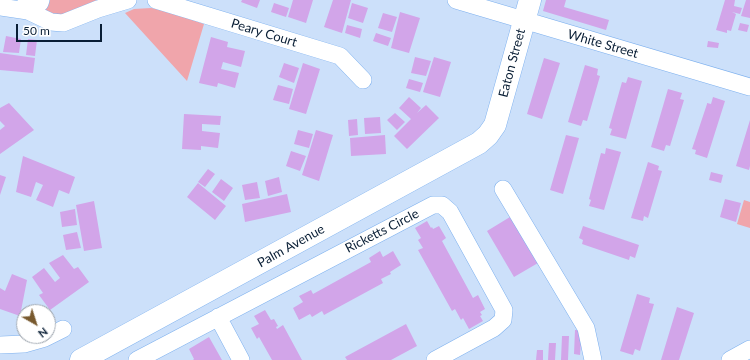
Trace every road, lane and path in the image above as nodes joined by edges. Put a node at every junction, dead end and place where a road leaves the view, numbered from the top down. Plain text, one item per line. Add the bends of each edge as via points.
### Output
1 (41, 0) edge
2 (128, 0) edge
3 (156, 0) edge
4 (464, 1) edge
5 (27, 6) edge
6 (0, 7) edge
7 (527, 10) edge
8 (363, 80) dead end
9 (750, 87) edge
10 (495, 125) joint
11 (503, 188) dead end
12 (218, 317) junction
13 (63, 329) dead end
14 (0, 345) edge
15 (750, 349) edge
16 (81, 360) edge
17 (137, 360) edge
18 (241, 360) edge
19 (435, 360) edge
20 (593, 360) edge
21 (730, 360) edge

1 - 5 street via 40,3
2 - 5 street via 63,23 52,22
3 - 8 street, Peary Court via 340,56
4 - 7 street, White Street
5 - 6 street
7 - 9 street, White Street
7 - 10 main road, Eaton Street
10 - 16 main road, Palm Avenue via 479,143 465,151
11 - 20 street via 586,328
12 - 17 street, Ricketts Circle
12 - 18 street
12 - 19 street, Ricketts Circle via 433,205 442,205 450,212 504,310 503,320 494,328
13 - 14 street via 24,344
15 - 21 street

